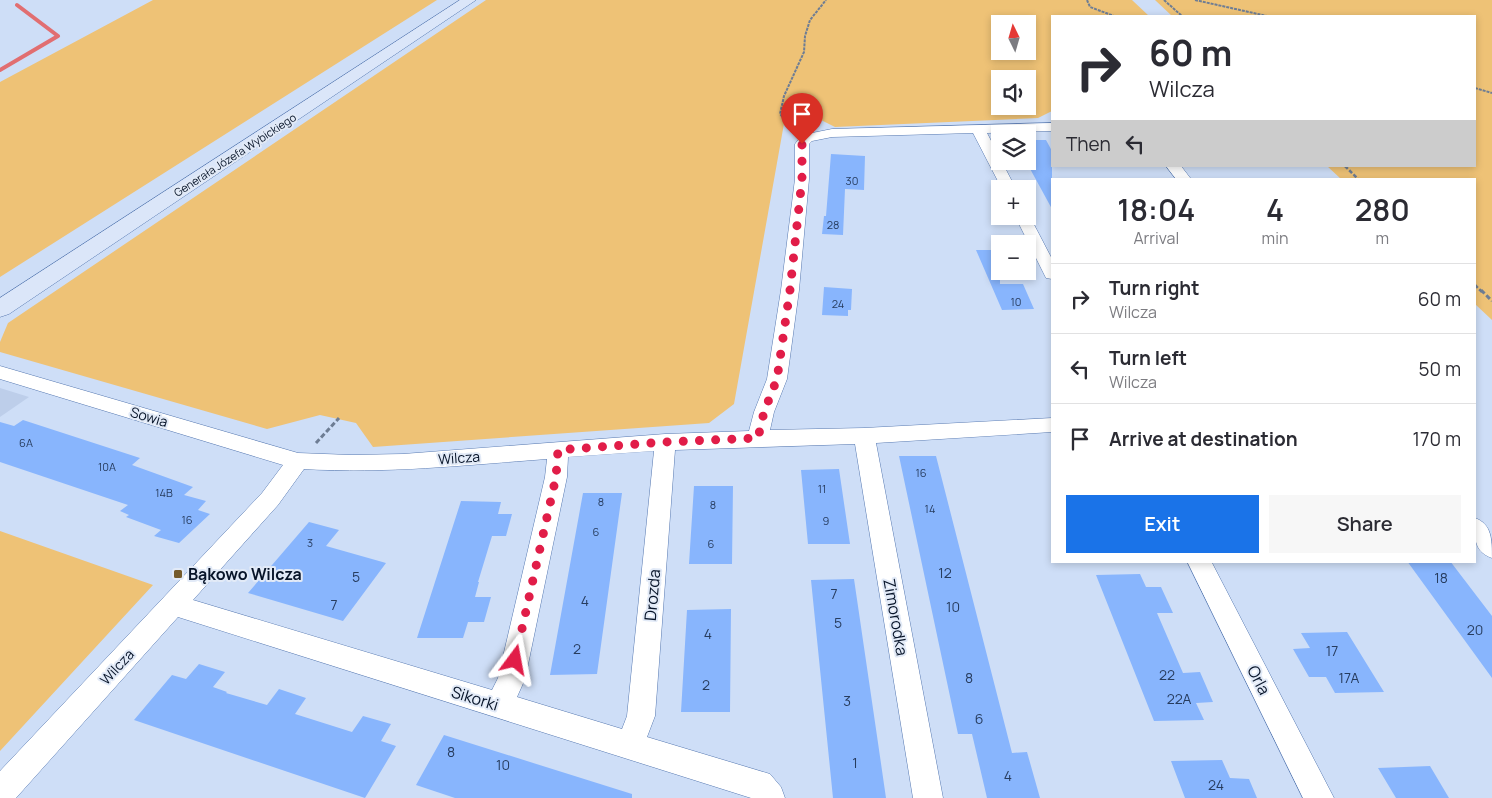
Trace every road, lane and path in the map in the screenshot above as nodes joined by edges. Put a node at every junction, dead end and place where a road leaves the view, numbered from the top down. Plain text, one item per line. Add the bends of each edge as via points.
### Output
1 (469, 0) edge
2 (826, 0) edge
3 (1087, 0) edge
4 (1164, 0) edge
5 (1195, 0) edge
6 (1111, 15) edge
7 (1181, 15) edge
8 (1262, 15) edge
9 (1476, 88) edge
10 (1492, 93) edge
11 (1051, 127) edge
12 (978, 129) junction
13 (807, 138) junction
14 (1174, 167) edge
15 (1345, 167) edge
16 (1183, 178) edge
17 (1357, 178) edge
18 (1004, 180) edge
19 (1028, 225) edge
20 (1051, 272) edge
21 (1476, 286) edge
22 (1492, 301) edge
23 (0, 309) edge
24 (0, 372) edge
25 (339, 418) dead end
26 (1051, 425) edge
27 (864, 436) junction
28 (758, 438) junction
29 (665, 442) junction
30 (558, 450) junction
31 (298, 461) junction
32 (1476, 528) edge
33 (1492, 548) edge
34 (1200, 563) edge
35 (174, 605) junction
36 (499, 706) junction
37 (630, 745) junction
38 (0, 793) edge
39 (770, 798) edge
40 (928, 798) edge
41 (1319, 798) edge

1 - 23 main road, Generała Józefa Wybickiego
2 - 13 path via 810,20 804,52 784,96 780,114 791,128
3 - 6 path via 1090,7
4 - 7 path
5 - 8 path
9 - 10 path
11 - 12 street
12 - 13 street via 832,133
12 - 18 street
13 - 28 street via 802,144 802,179 777,379
14 - 16 street
15 - 17 path
19 - 20 street
21 - 22 path
24 - 31 street, Sowia
25 - 31 path
26 - 27 street, Wilcza
27 - 28 street, Wilcza
27 - 40 street, Zimorodka
28 - 29 street, Wilcza
29 - 30 street, Wilcza
29 - 37 street, Drozda via 641,716
30 - 31 street, Wilcza via 390,463
30 - 36 street via 556,477 511,679
31 - 35 street, Wilcza via 270,499
32 - 33 street
34 - 41 street, Orla
35 - 36 street, Sikorki
35 - 38 street, Wilcza
36 - 37 street, Sikorki
37 - 39 street, Sikorki via 759,784

